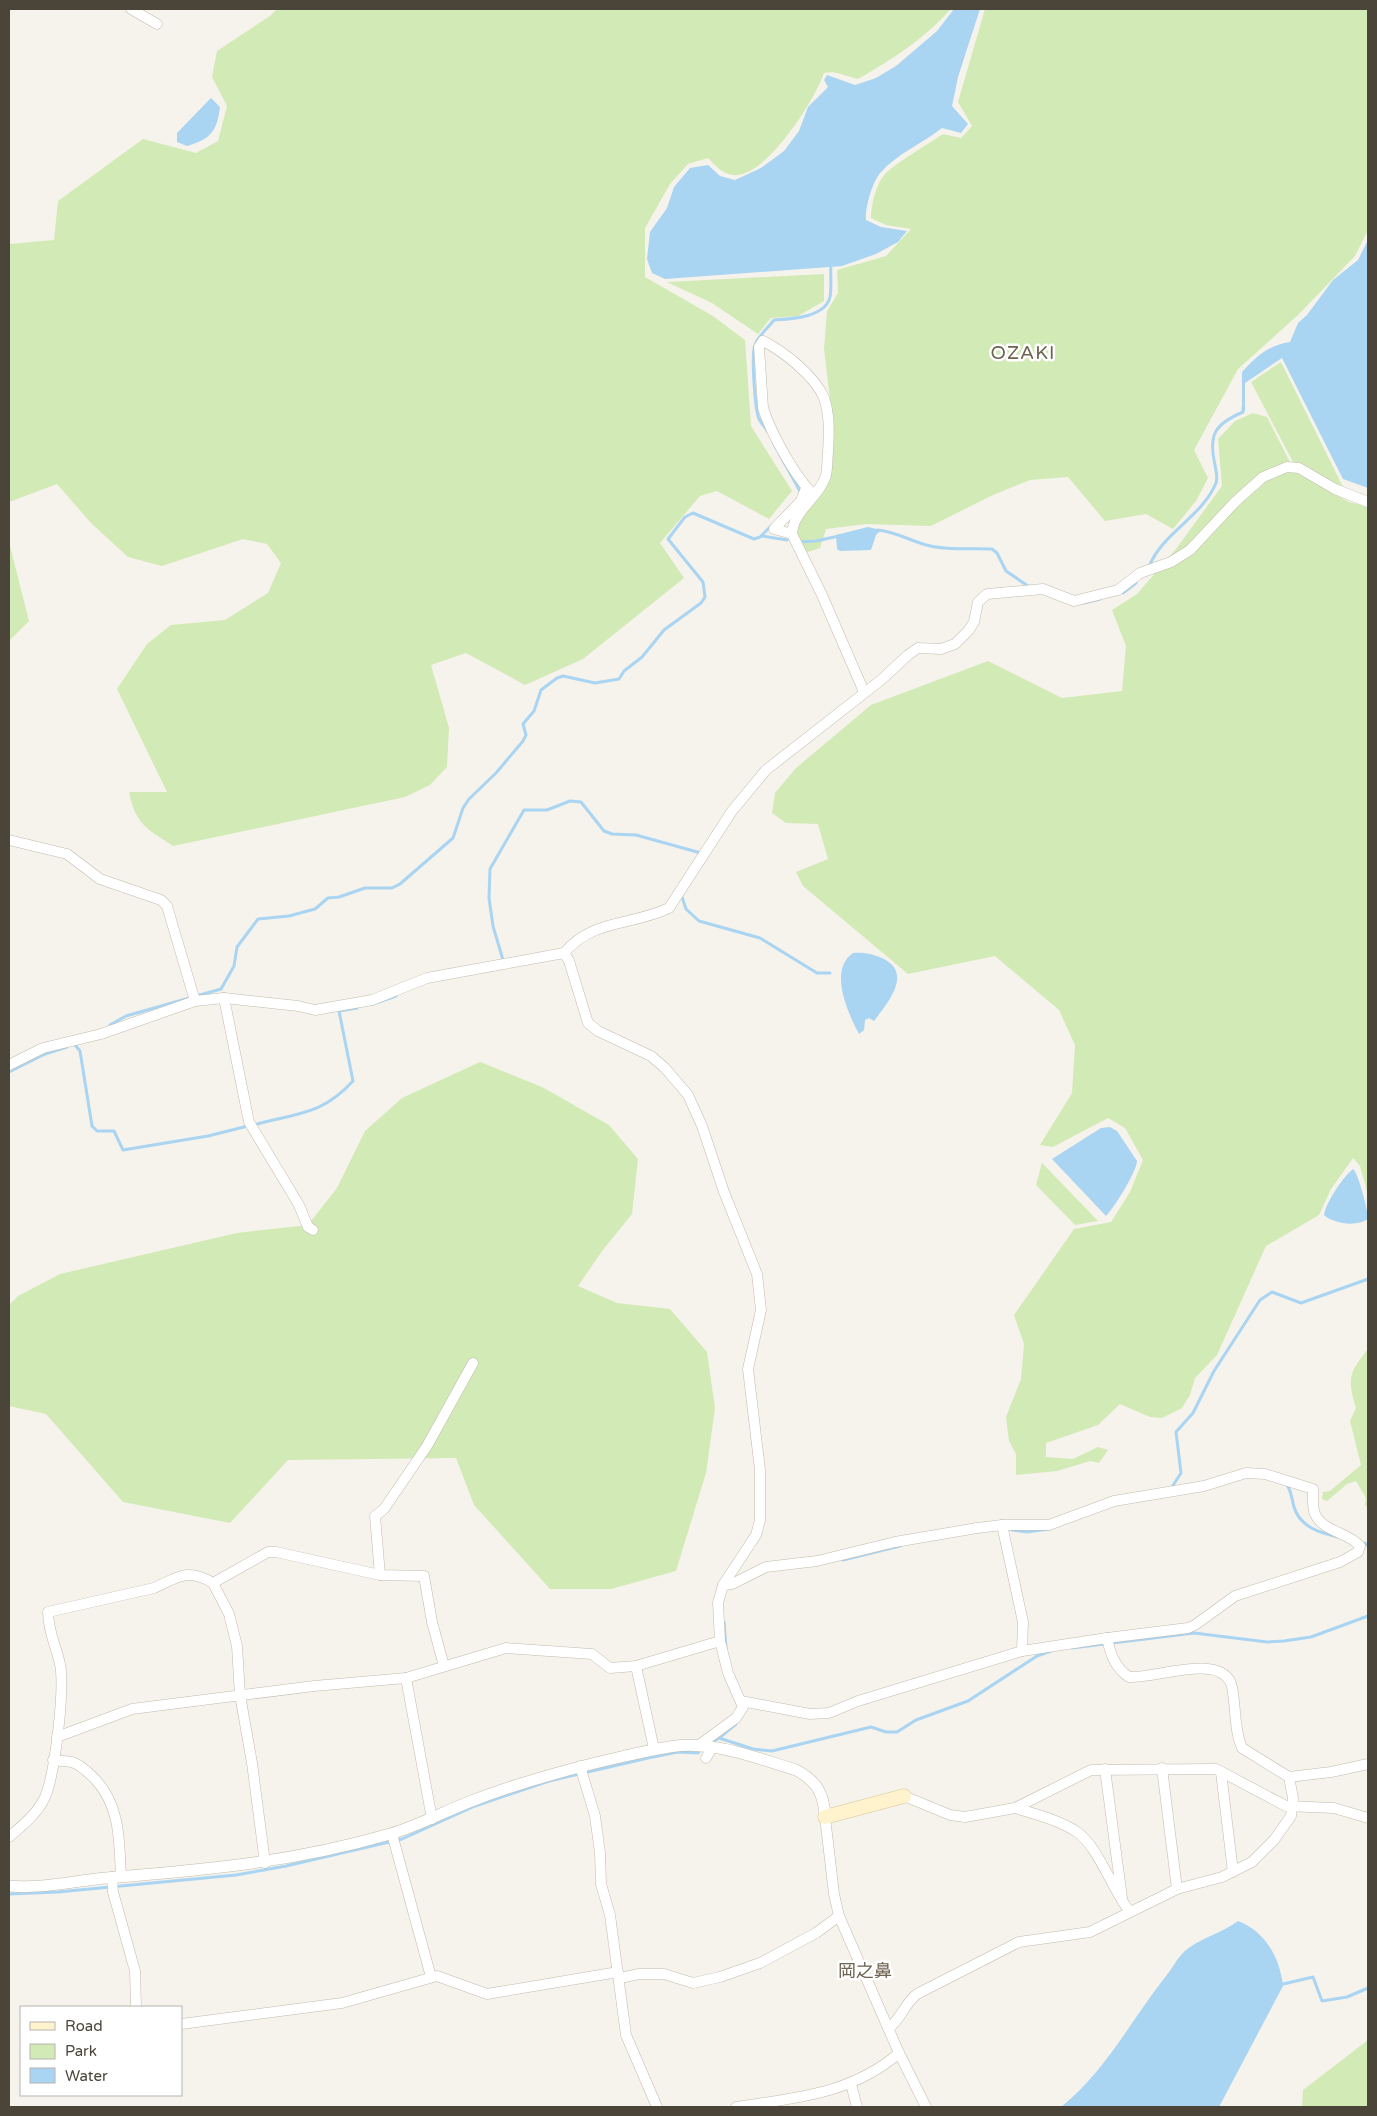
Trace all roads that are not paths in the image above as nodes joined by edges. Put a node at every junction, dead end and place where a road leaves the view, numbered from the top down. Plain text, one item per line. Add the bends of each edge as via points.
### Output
1 (131, 9) edge
2 (157, 24) dead end
3 (810, 491) junction
4 (1368, 502) edge
5 (792, 534) junction
6 (864, 692) junction
7 (9, 840) edge
8 (564, 953) junction
9 (194, 997) junction
10 (224, 998) junction
11 (9, 1065) edge
12 (313, 1230) dead end
13 (473, 1363) dead end
14 (1002, 1525) junction
15 (1363, 1551) edge
16 (380, 1576) junction
17 (212, 1583) junction
18 (723, 1585) junction
19 (720, 1641) junction
20 (1108, 1642) junction
21 (1022, 1651) junction
22 (444, 1666) junction
23 (636, 1666) junction
24 (406, 1678) junction
25 (240, 1694) junction
26 (743, 1701) junction
27 (57, 1737) junction
28 (706, 1749) junction
29 (654, 1750) junction
30 (53, 1760) junction
31 (1368, 1764) edge
32 (1162, 1768) junction
33 (1105, 1769) junction
34 (581, 1771) junction
35 (1220, 1772) junction
36 (1289, 1777) junction
37 (904, 1796) joint
38 (1015, 1808) junction
39 (1293, 1808) junction
40 (825, 1817) junction
41 (1368, 1818) edge
42 (432, 1819) junction
43 (9, 1837) edge
44 (394, 1838) junction
45 (265, 1863) junction
46 (1233, 1872) junction
47 (115, 1881) junction
48 (9, 1886) edge
49 (1177, 1889) junction
50 (1123, 1904) junction
51 (1130, 1912) junction
52 (839, 1916) junction
53 (619, 1975) junction
54 (431, 1977) junction
55 (136, 2006) edge
56 (182, 2024) edge
57 (889, 2028) junction
58 (899, 2053) junction
59 (851, 2084) junction
60 (656, 2107) edge
61 (736, 2107) edge
62 (857, 2107) edge
63 (926, 2107) edge

1 - 2 street
3 - 3 street via 786,457 763,408 759,347 763,341 781,350 821,392 824,400 830,428 825,478
3 - 5 street via 792,526
3 - 5 street via 774,529
4 - 6 street via 1334,489 1299,468 1275,470 1235,502 1190,550 1171,562 1148,569 1118,590 1084,600 1066,600 1043,589 987,594 978,602 969,630 955,644 941,649 918,648
5 - 6 street
6 - 8 street via 758,778 732,811 669,908 605,925 574,942
7 - 9 street via 67,854 100,879 161,900 167,906
8 - 10 street via 427,978 372,1000 315,1010
8 - 18 street via 588,1023 651,1056 688,1095 757,1274 761,1310 748,1368 760,1470 760,1520 756,1535
9 - 10 street
9 - 11 street via 101,1034 43,1048
10 - 12 street via 251,1126 308,1227
13 - 16 street via 427,1446 384,1509 375,1516
14 - 15 street via 1049,1525 1132,1497 1204,1486 1255,1473 1313,1489 1314,1513 1322,1523 1354,1539
14 - 18 street via 895,1542 817,1561 771,1565 732,1584
14 - 21 street via 1023,1622
15 - 20 street via 1340,1562 1235,1596 1188,1628
16 - 17 street via 276,1552 261,1555
16 - 22 street via 424,1576
17 - 25 street via 231,1622
17 - 27 street via 198,1576 181,1575 154,1588 48,1612 48,1626 61,1676
18 - 19 street via 718,1603
19 - 23 street
19 - 26 street via 728,1673
20 - 21 street
20 - 36 street via 1118,1667 1129,1677 1190,1669 1215,1668 1222,1671 1232,1684 1242,1748
21 - 26 street via 858,1701 829,1713 810,1714
22 - 23 street via 512,1648 592,1654 610,1668
22 - 24 street
23 - 29 street
24 - 25 street
24 - 42 street
25 - 27 street via 132,1709
25 - 45 street
26 - 28 street via 738,1716
27 - 30 street
28 - 29 street
28 - 40 street via 766,1761 806,1775 822,1794
29 - 34 street
30 - 43 street via 45,1798
30 - 47 street via 74,1763 87,1771 108,1797 119,1828
31 - 36 street
32 - 33 street
32 - 35 street
32 - 49 street
33 - 38 street via 1090,1770
33 - 50 street
34 - 42 street via 494,1792
34 - 53 street via 595,1816 601,1884 610,1914
35 - 39 street
35 - 46 street
36 - 39 street
37 - 38 street via 958,1816
37 - 40 main road
38 - 50 street via 1077,1832 1087,1841
39 - 41 street via 1334,1808
39 - 46 street via 1274,1840 1252,1862
40 - 52 street
42 - 44 street
44 - 45 street
44 - 54 street
45 - 47 street
46 - 49 street
47 - 48 street
47 - 55 street via 135,1970
49 - 51 street
50 - 51 street
51 - 57 street via 1090,1932 1026,1940 980,1960 917,1994
52 - 53 street via 816,1933 760,1963 720,1977 693,1983 664,1974
52 - 57 street
53 - 54 street via 487,1994 442,1977
53 - 60 street via 626,2035
54 - 56 street via 342,2003
57 - 58 street
58 - 59 street
58 - 63 street
59 - 61 street via 813,2095
59 - 62 street

